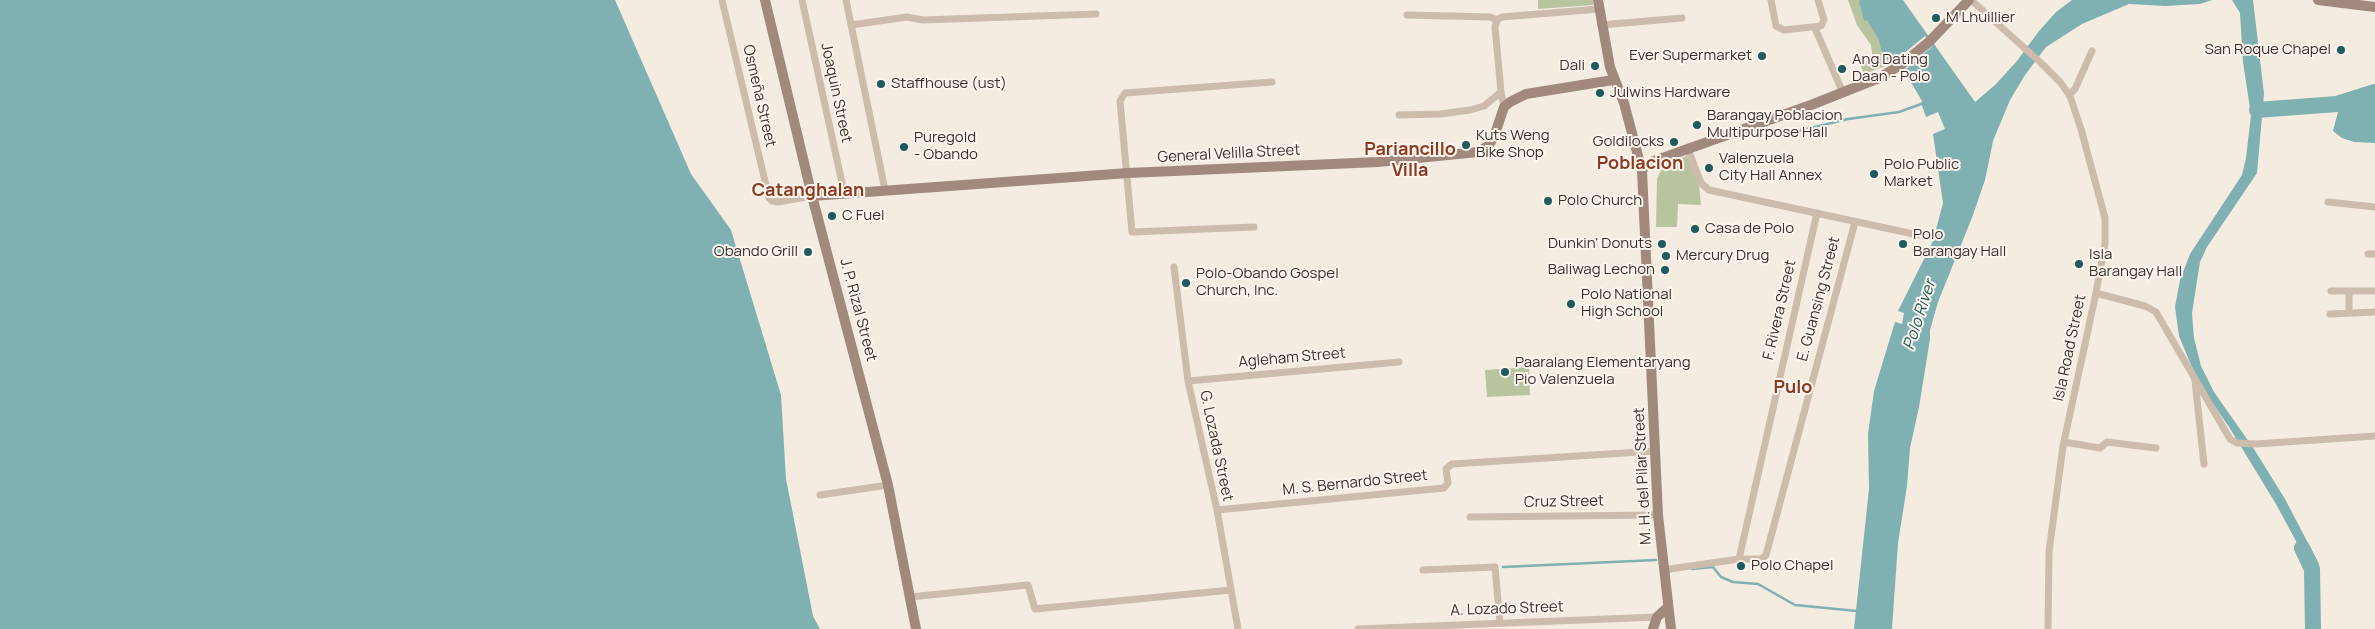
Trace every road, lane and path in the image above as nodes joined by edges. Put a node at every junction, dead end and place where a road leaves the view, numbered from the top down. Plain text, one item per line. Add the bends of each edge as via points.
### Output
1 (722, 0) edge
2 (765, 0) edge
3 (802, 0) edge
4 (846, 0) edge
5 (1770, 0) edge
6 (1818, 0) edge
7 (1970, 0) edge
8 (2318, 0) edge
9 (2340, 2) edge
10 (1598, 5) edge
11 (2375, 7) edge
12 (1096, 14) dead end
13 (1406, 15) dead end
14 (1682, 18) dead end
15 (1497, 20) junction
16 (851, 25) junction
17 (1601, 26) junction
18 (1815, 28) junction
19 (2092, 51) dead end
20 (1613, 80) junction
21 (1272, 82) dead end
22 (1500, 92) junction
23 (1844, 93) junction
24 (2072, 93) junction
25 (1504, 107) junction
26 (1399, 115) dead end
27 (1688, 149) junction
28 (1642, 171) junction
29 (1128, 173) junction
30 (884, 190) junction
31 (844, 192) junction
32 (812, 196) junction
33 (2328, 202) dead end
34 (2375, 207) edge
35 (1816, 213) junction
36 (1855, 222) junction
37 (1254, 227) dead end
38 (1918, 235) dead end
39 (1174, 267) dead end
40 (2330, 291) dead end
41 (2349, 291) junction
42 (2375, 291) edge
43 (2096, 293) junction
44 (2375, 312) edge
45 (2349, 313) junction
46 (2330, 314) dead end
47 (1399, 362) dead end
48 (2195, 379) junction
49 (1188, 381) junction
50 (2375, 436) edge
51 (2064, 442) junction
52 (2156, 448) dead end
53 (1656, 451) junction
54 (2204, 464) dead end
55 (888, 485) junction
56 (820, 495) dead end
57 (1217, 510) junction
58 (1658, 515) junction
59 (1470, 517) dead end
60 (1739, 559) junction
61 (1423, 570) dead end
62 (1663, 570) junction
63 (1232, 590) junction
64 (910, 597) junction
65 (1668, 607) junction
66 (1658, 617) junction
67 (1500, 623) junction
68 (916, 629) edge
69 (1238, 629) edge
70 (1358, 629) edge
71 (1653, 629) edge
72 (1671, 629) edge
73 (2048, 629) edge

1 - 32 street, Osmeña Street via 769,198 778,202
2 - 32 main road, J. P. Rizal Street
3 - 31 street, Joaquin Street
4 - 16 street
5 - 18 street via 1778,28
6 - 18 street via 1824,20
7 - 23 main road via 1902,64
7 - 24 street, Isla Road Street
8 - 9 main road
9 - 11 main road
10 - 15 street
10 - 17 main road, M. H. del Pilar Street
12 - 16 street via 923,20 907,17
13 - 15 street via 1490,16
14 - 17 street
15 - 22 street
16 - 30 street
17 - 20 main road, M. H. del Pilar Street
18 - 23 street
19 - 24 street
20 - 25 main road via 1526,94
20 - 28 main road, M. H. del Pilar Street via 1624,103
21 - 29 street via 1125,93 1120,101
22 - 25 street
22 - 26 street via 1484,106 1470,110
23 - 27 main road
24 - 43 street, Isla Road Street via 2104,211 2105,243
25 - 29 main road, General Velilla Street via 1494,137 1478,152 1378,162
27 - 28 main road via 1648,164
27 - 35 street via 1701,183 1709,190
28 - 53 main road, M. H. del Pilar Street
29 - 30 main road, General Velilla Street
29 - 37 street via 1132,232
30 - 31 main road, General Velilla Street
31 - 32 main road, General Velilla Street
32 - 55 main road, J. P. Rizal Street
33 - 34 street
35 - 36 street
35 - 60 street, F. Rivera Street
36 - 38 street
36 - 60 street, E. Guansing Street via 1764,558
39 - 49 street, G. Lozada Street
40 - 41 street
41 - 42 street
41 - 45 street
43 - 48 street via 2146,306 2156,312
43 - 51 street, Isla Road Street
44 - 45 street
45 - 46 street
47 - 49 street, Agleham Street
48 - 50 street via 2226,434 2237,443
48 - 54 street
49 - 57 street, G. Lozada Street
51 - 52 street via 2100,448 2107,442
51 - 73 street, Isla Road Street via 2049,552
53 - 57 street, M. S. Bernardo Street via 1452,464 1446,469 1448,483 1444,488
53 - 58 main road, M. H. del Pilar Street
55 - 56 street
55 - 64 main road, J. P. Rizal Street
57 - 63 street, G. Lozada Street
58 - 59 street, Cruz Street
58 - 62 main road, M. H. del Pilar Street
60 - 62 street
61 - 67 street via 1495,567
62 - 65 main road, M. H. del Pilar Street
63 - 64 street via 1035,609 1028,585
63 - 69 street, G. Lozada Street
64 - 68 main road, J. P. Rizal Street
65 - 66 main road
65 - 72 main road, M. H. del Pilar Street
66 - 67 street, A. Lozado Street
66 - 71 main road
67 - 70 street, A. Lozado Street

